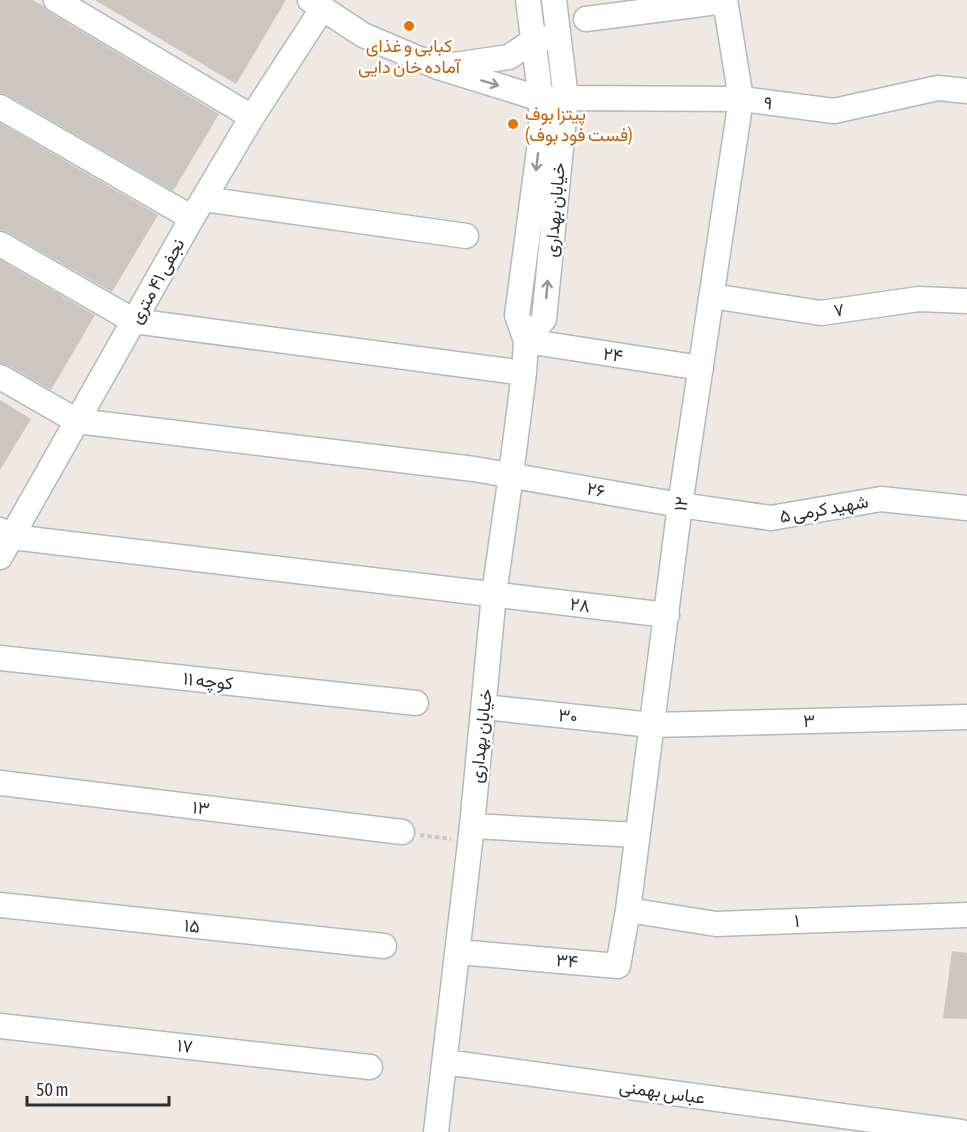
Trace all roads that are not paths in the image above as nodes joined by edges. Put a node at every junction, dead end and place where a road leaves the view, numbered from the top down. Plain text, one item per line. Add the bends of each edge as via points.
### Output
1 (56, 0) edge
2 (528, 0) edge
3 (554, 0) edge
4 (725, 1) edge
5 (316, 5) edge
6 (586, 19) dead end
7 (559, 35) junction
8 (534, 39) junction
9 (438, 67) junction
10 (967, 91) edge
11 (566, 98) junction
12 (541, 99) junction
13 (741, 99) junction
14 (0, 107) edge
15 (252, 117) junction
16 (198, 209) junction
17 (466, 236) dead end
18 (0, 244) edge
19 (712, 296) junction
20 (967, 301) edge
21 (134, 321) junction
22 (526, 341) junction
23 (701, 368) junction
24 (524, 373) junction
25 (0, 377) edge
26 (77, 421) junction
27 (511, 475) junction
28 (681, 505) junction
29 (967, 508) edge
30 (4, 542) edge
31 (494, 594) junction
32 (667, 615) junction
33 (0, 658) edge
34 (416, 703) dead end
35 (484, 707) junction
36 (967, 717) edge
37 (652, 725) junction
38 (0, 783) edge
39 (402, 832) road end
40 (471, 834) junction
41 (636, 835) junction
42 (0, 905) edge
43 (628, 910) junction
44 (967, 915) edge
45 (384, 946) dead end
46 (458, 952) junction
47 (0, 1026) edge
48 (445, 1062) junction
49 (370, 1067) dead end
50 (877, 1126) edge
51 (436, 1132) edge
52 (961, 1132) edge

1 - 15 street
2 - 8 street, خیابان بهداری
3 - 7 street, خیابان بهداری
4 - 6 street
4 - 13 street, ۱۲
5 - 9 street, ۹ via 363,35
5 - 15 street, نجفی ۴۱ متری
7 - 8 street
7 - 11 street, خیابان بهداری
8 - 9 street via 509,57
8 - 12 street, خیابان بهداری
9 -> 12 street, ۹
10 - 13 street, ۹ via 938,87 834,111
11 - 12 street, ۹
11 - 13 street, ۹
22 -> 11 street, خیابان بهداری via 544,319
12 -> 22 street, خیابان بهداری via 541,135 517,315
13 - 19 street, ۱۲
14 - 16 street
15 - 16 street, نجفی ۴۱ متری
16 - 17 street
16 - 21 street, نجفی ۴۱ متری
18 - 21 street
19 - 20 street, ۷ via 821,313 919,298
19 - 23 street, ۱۲
21 - 24 street
21 - 26 street, نجفی ۴۱ متری
22 - 23 street, ۲۴
22 - 24 street, خیابان بهداری
23 - 28 street, ۱۲
24 - 27 street, خیابان بهداری
25 - 26 street
26 - 27 street, ۲۶
26 - 30 street, نجفی ۴۱ متری
27 - 28 street, ۲۶
27 - 31 street, خیابان بهداری
28 - 29 street, ۵ شهید کرمی via 771,518 881,499
28 - 32 street, ۱۲
30 - 31 street, ۲۸
31 - 32 street, ۲۸
31 - 35 street, خیابان بهداری
32 - 37 street, ۱۲
33 - 34 street, کوچه ۱۱
35 - 37 street, ۳۰
35 - 40 street, خیابان بهداری
36 - 37 street, ۳
37 - 41 street, ۱۲
38 - 39 street, ۱۳
40 - 41 street
40 - 46 street, خیابان بهداری
41 - 43 street, ۱۲
42 - 45 street, ۱۵
43 - 44 street, ۱ via 716,924
43 - 46 street, ۳۴ via 618,966
46 - 48 street, خیابان بهداری
47 - 49 street, ۱۷
48 - 50 street, عباس بهمنی
48 - 51 street, خیابان بهداری
50 - 52 street, عباس بهمنی

